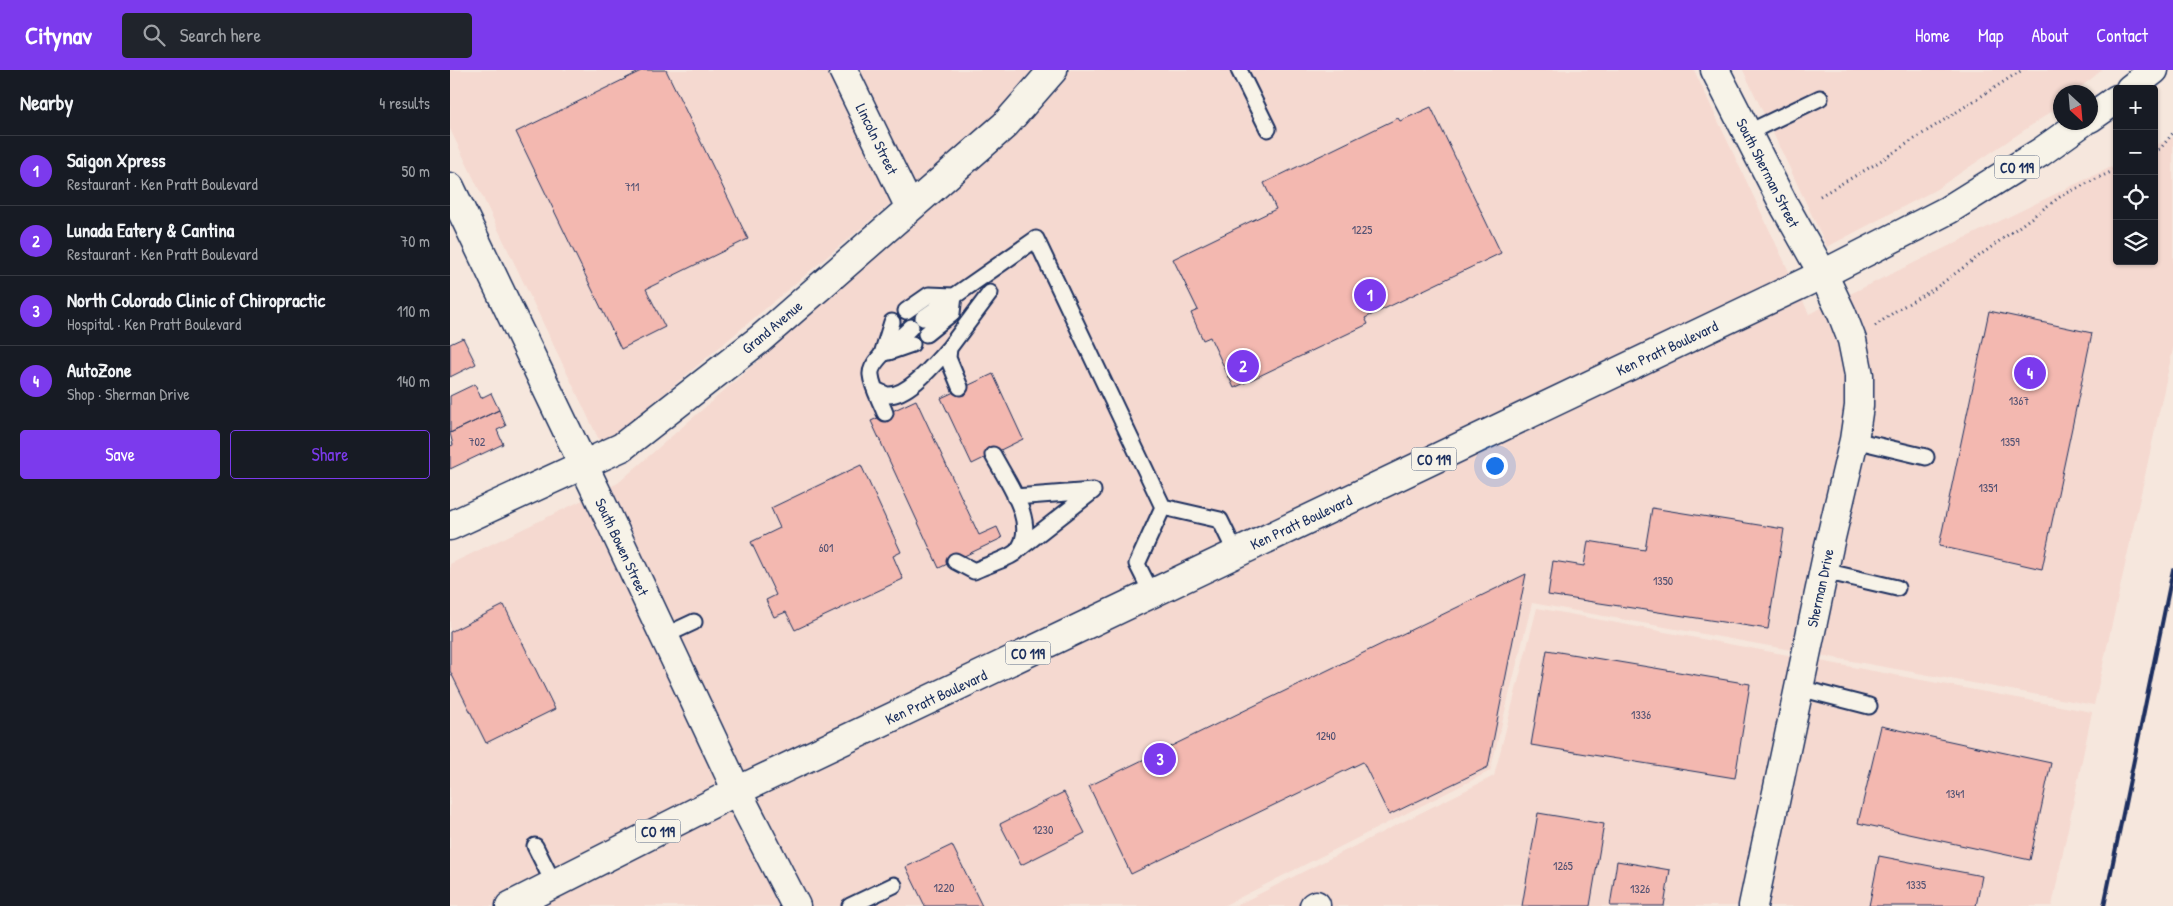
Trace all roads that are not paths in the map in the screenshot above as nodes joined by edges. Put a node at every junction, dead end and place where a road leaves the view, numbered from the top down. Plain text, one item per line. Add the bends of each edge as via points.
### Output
1 (844, 70) edge
2 (1053, 70) edge
3 (1239, 70) edge
4 (1715, 70) edge
5 (2154, 70) edge
6 (2135, 85) edge
7 (1820, 98) dead end
8 (2113, 102) edge
9 (2098, 112) edge
10 (1268, 129) dead end
11 (2072, 130) edge
12 (1747, 132) junction
13 (450, 187) edge
14 (910, 208) junction
15 (1823, 274) junction
16 (990, 293) dead end
17 (954, 296) junction
18 (906, 311) dead end
19 (923, 318) dead end
20 (892, 322) dead end
21 (910, 327) dead end
22 (926, 334) dead end
23 (912, 344) dead end
24 (949, 348) junction
25 (882, 354) junction
26 (960, 387) dead end
27 (876, 390) junction
28 (885, 412) dead end
29 (1854, 440) junction
30 (993, 455) dead end
31 (1926, 457) dead end
32 (584, 465) junction
33 (1015, 497) junction
34 (1162, 507) junction
35 (450, 526) edge
36 (1016, 552) junction
37 (1236, 553) junction
38 (955, 561) dead end
39 (1824, 571) junction
40 (1897, 588) dead end
41 (1152, 594) junction
42 (694, 622) dead end
43 (664, 636) junction
44 (1800, 688) junction
45 (1869, 706) dead end
46 (737, 791) junction
47 (535, 846) dead end
48 (554, 884) junction
49 (894, 885) dead end
50 (510, 906) edge
51 (796, 906) edge
52 (850, 906) edge
53 (1753, 906) edge

1 - 14 main road, Lincoln Street
2 - 14 main road, Grand Avenue via 1005,125
3 - 10 lane
4 - 12 main road, South Sherman Street
5 - 6 main road
7 - 12 lane
8 - 9 main road
11 - 15 main road, Ken Pratt Boulevard / CO 119 via 1948,210
12 - 15 main road, South Sherman Street
13 - 32 main road, South Bowen Street
14 - 32 main road, Grand Avenue via 760,339 622,447
15 - 29 main road, Sherman Drive via 1852,340 1859,383
15 - 37 main road, Ken Pratt Boulevard / CO 119
16 - 24 lane
17 - 18 lane via 929,295
17 - 19 lane
17 - 22 lane via 952,313
17 - 34 lane via 1036,238
20 - 25 lane
21 - 25 lane
23 - 25 lane
24 - 26 lane via 948,358
24 - 27 lane via 902,392 888,395
25 - 27 lane via 870,374
27 - 28 lane
29 - 31 lane
29 - 39 main road, Sherman Drive
30 - 33 lane
32 - 35 main road, Grand Avenue
32 - 43 main road, South Bowen Street
33 - 36 lane via 1026,525 1026,534
33 - 36 lane via 1093,491
34 - 37 lane via 1220,520
34 - 41 lane via 1137,564
36 - 38 lane via 974,571
37 - 41 main road, Ken Pratt Boulevard / CO 119
39 - 40 lane
39 - 44 main road, Sherman Drive
41 - 46 main road, Ken Pratt Boulevard / CO 119
42 - 43 lane
43 - 46 main road, South Bowen Street
44 - 45 lane
44 - 53 main road, Sherman Drive
46 - 48 main road, Ken Pratt Boulevard / CO 119
46 - 51 main road, South Bowen Street
47 - 48 lane
48 - 50 main road, Ken Pratt Boulevard / CO 119
49 - 52 lane

